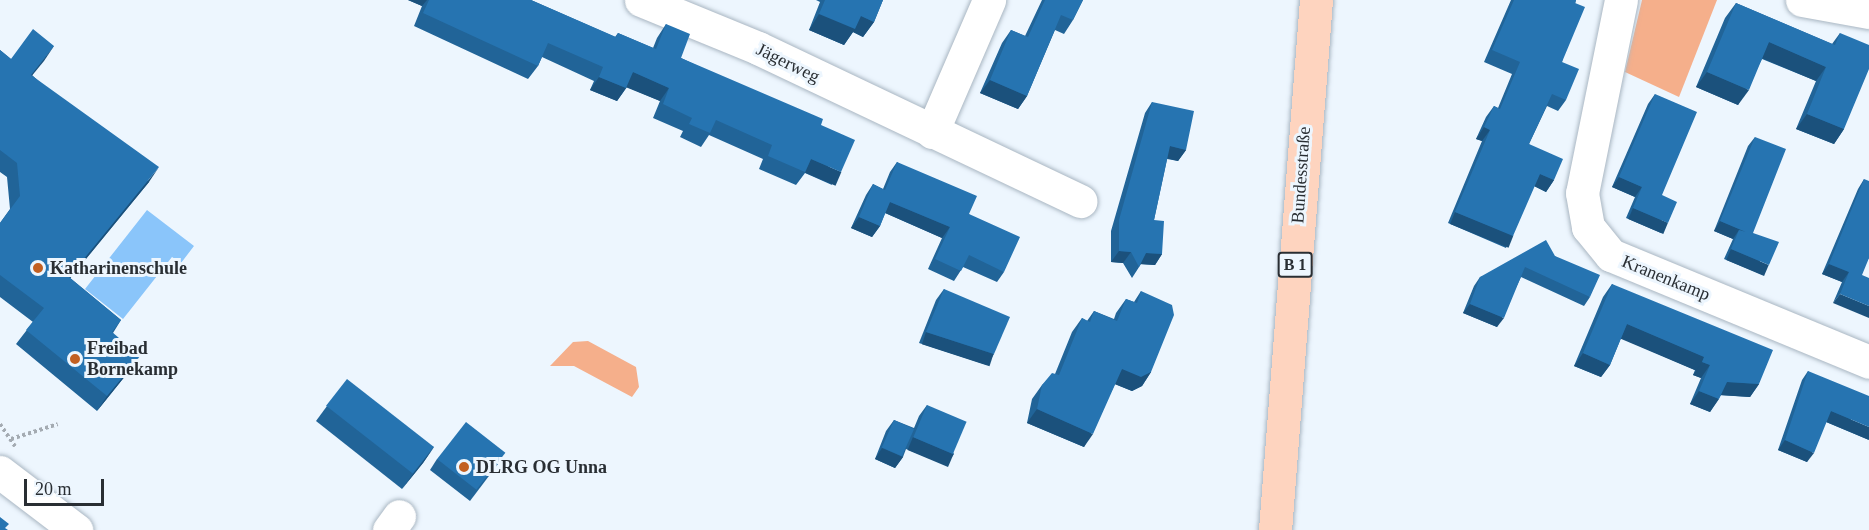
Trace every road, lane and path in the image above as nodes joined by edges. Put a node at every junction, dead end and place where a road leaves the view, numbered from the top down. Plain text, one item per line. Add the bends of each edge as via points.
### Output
1 (641, 0) edge
2 (989, 0) edge
3 (1316, 0) edge
4 (1621, 0) edge
5 (1802, 0) edge
6 (1869, 12) edge
7 (932, 132) junction
8 (1080, 201) dead end
9 (1869, 362) edge
10 (0, 424) edge
11 (58, 424) dead end
12 (0, 472) edge
13 (76, 530) edge
14 (1275, 530) edge

1 - 7 street, Jägerweg via 758,48
2 - 7 street
3 - 14 main road, Bundesstraße / B 1
4 - 9 street, Kranenkamp via 1582,193 1588,227 1611,255
5 - 6 street
7 - 8 street, Jägerweg
10 - 11 path via 10,439
12 - 13 street

